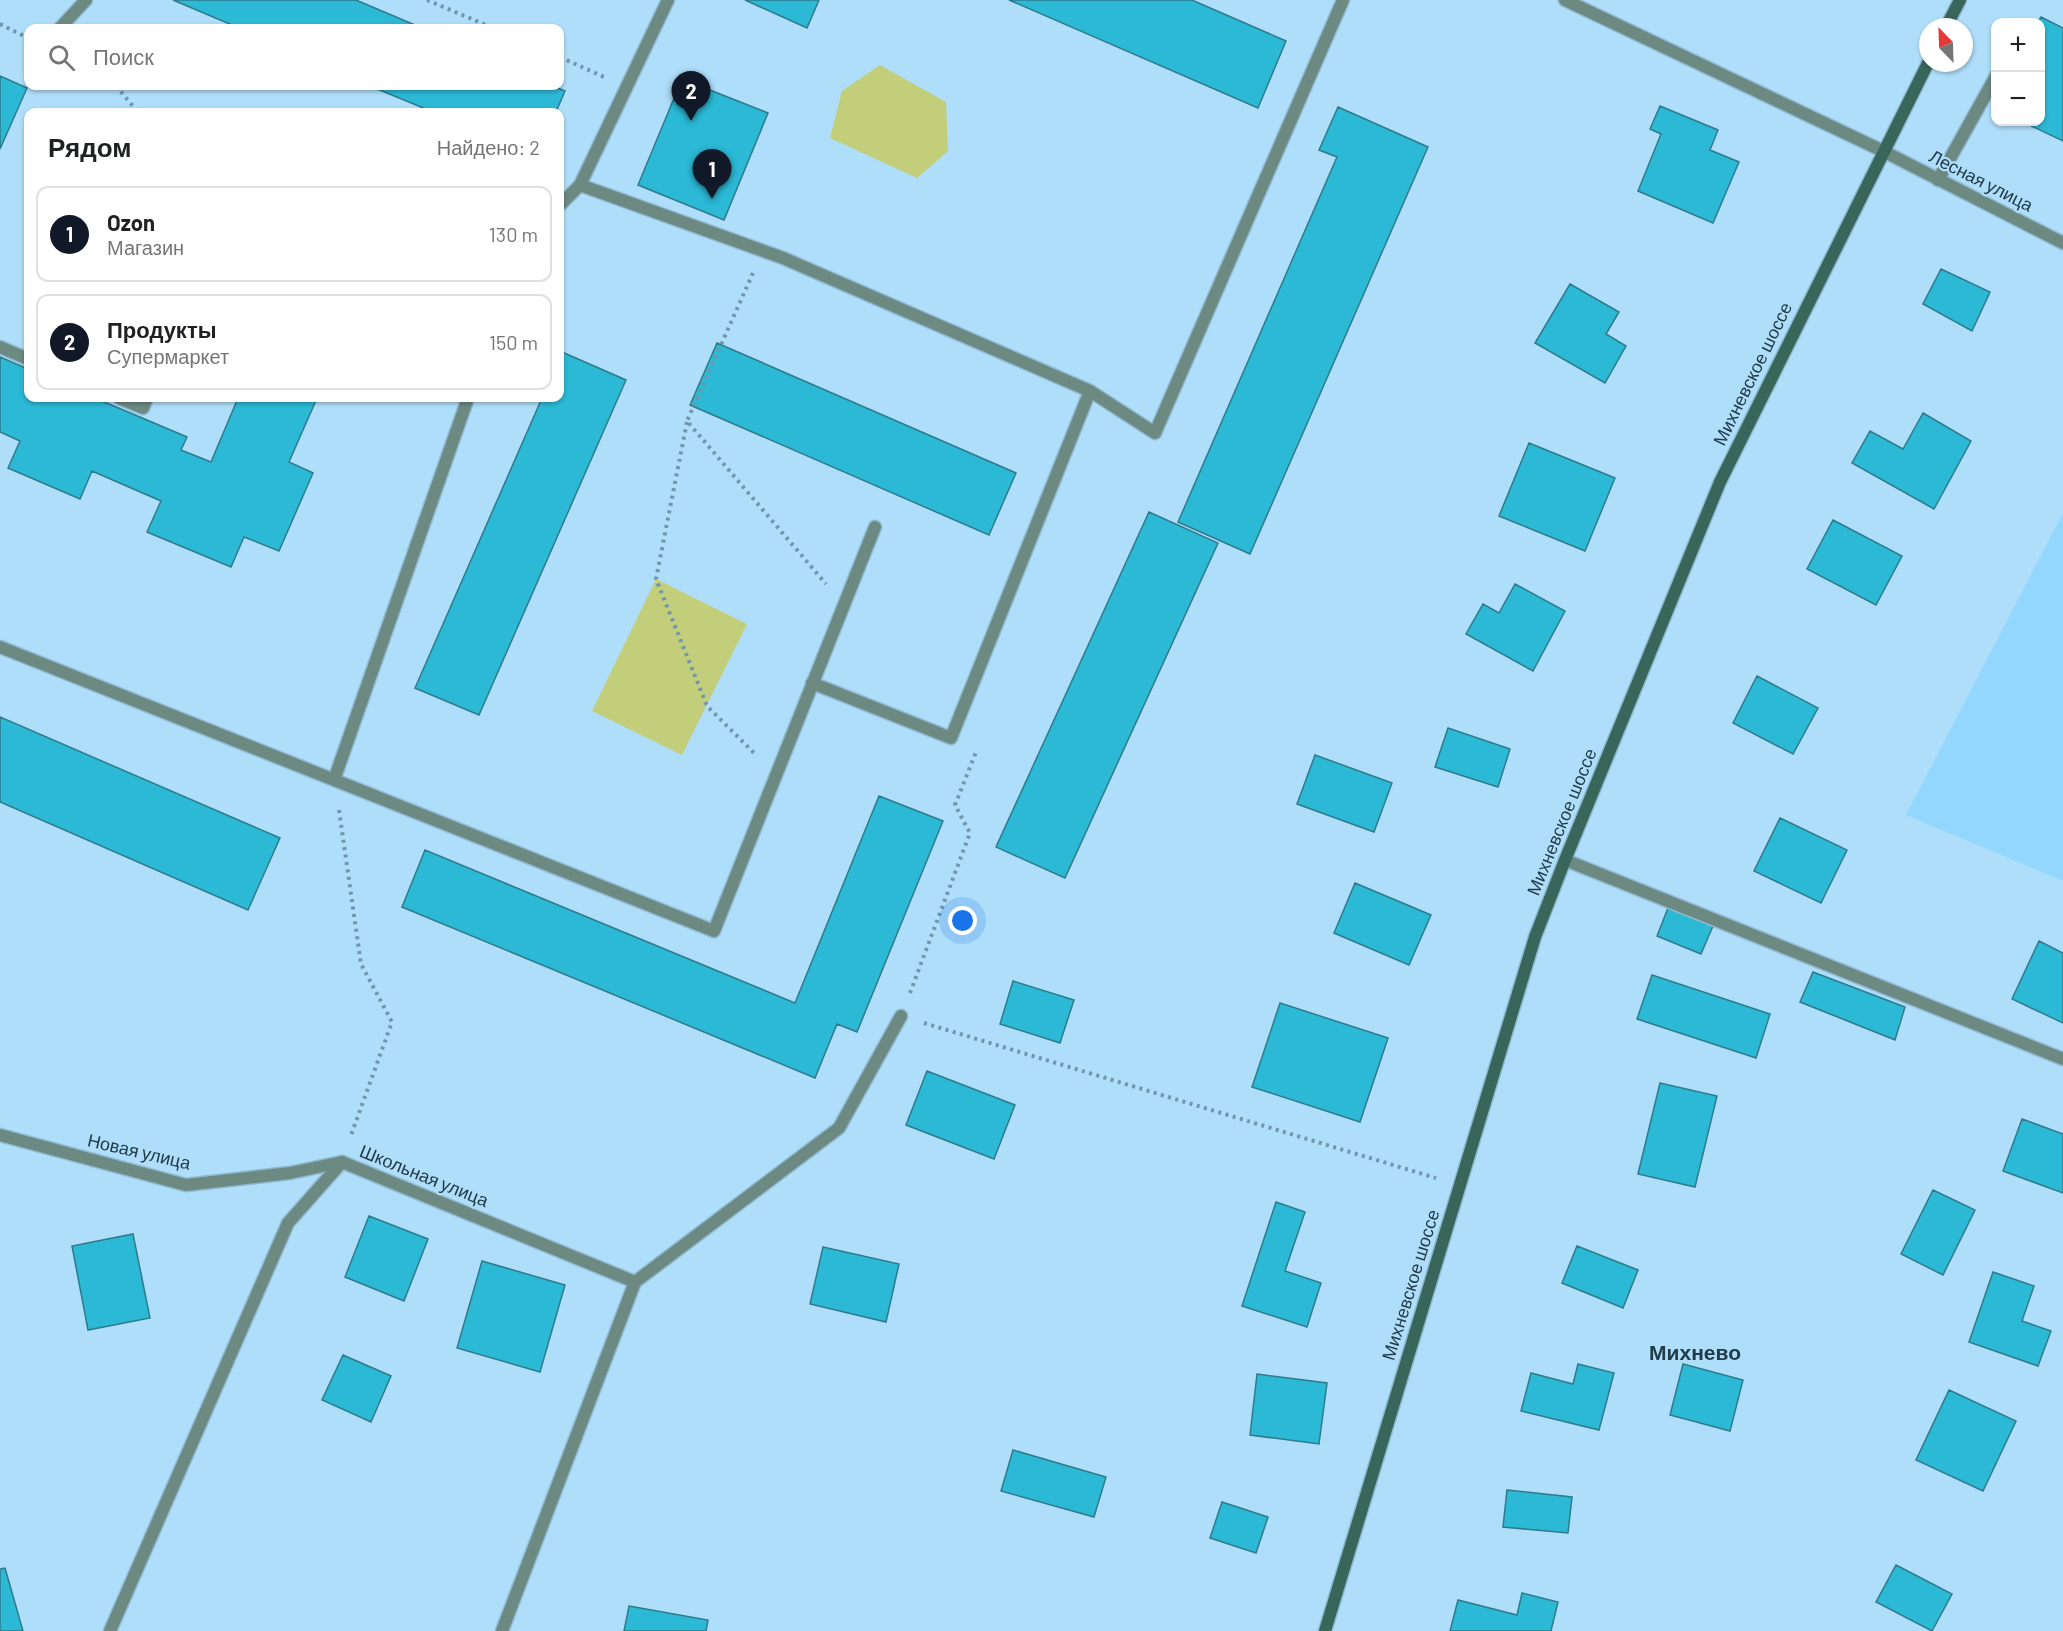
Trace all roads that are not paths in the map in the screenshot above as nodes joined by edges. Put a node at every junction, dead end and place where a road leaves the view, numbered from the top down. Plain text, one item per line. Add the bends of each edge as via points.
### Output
1 (86, 0) edge
2 (668, 0) edge
3 (1343, 0) edge
4 (1565, 0) edge
5 (1960, 0) edge
6 (1951, 18) edge
7 (64, 24) edge
8 (1923, 72) edge
9 (1991, 83) edge
10 (1883, 151) junction
11 (1938, 180) junction
12 (579, 185) junction
13 (564, 201) edge
14 (2063, 243) edge
15 (0, 347) edge
16 (24, 357) edge
17 (1090, 391) junction
18 (129, 402) edge
19 (145, 402) edge
20 (467, 402) edge
21 (875, 527) dead end
22 (0, 647) edge
23 (812, 683) junction
24 (334, 780) junction
25 (1565, 860) junction
26 (901, 1016) road end
27 (2063, 1059) edge
28 (0, 1135) edge
29 (342, 1162) junction
30 (635, 1282) junction
31 (110, 1631) edge
32 (502, 1631) edge
33 (1325, 1631) edge

1 - 7 street
2 - 12 street
3 - 17 street via 1155,433
4 - 10 street, Лесная улица
5 - 6 street
8 - 10 street, Михневское шоссе
9 - 11 street
10 - 11 street, Лесная улица
10 - 25 street, Михневское шоссе via 1720,482
11 - 14 street, Лесная улица
12 - 13 street
12 - 17 street via 763,251
15 - 16 street
17 - 23 street via 951,738
18 - 19 street via 143,408
20 - 24 street
21 - 23 street
22 - 24 street
23 - 24 street via 714,931
25 - 27 street
25 - 33 street, Михневское шоссе via 1535,937
26 - 30 street via 839,1128
28 - 29 street, Новая улица via 186,1185 290,1173
29 - 30 street, Школьная улица
29 - 31 street, Школьная улица via 288,1222
30 - 32 street

